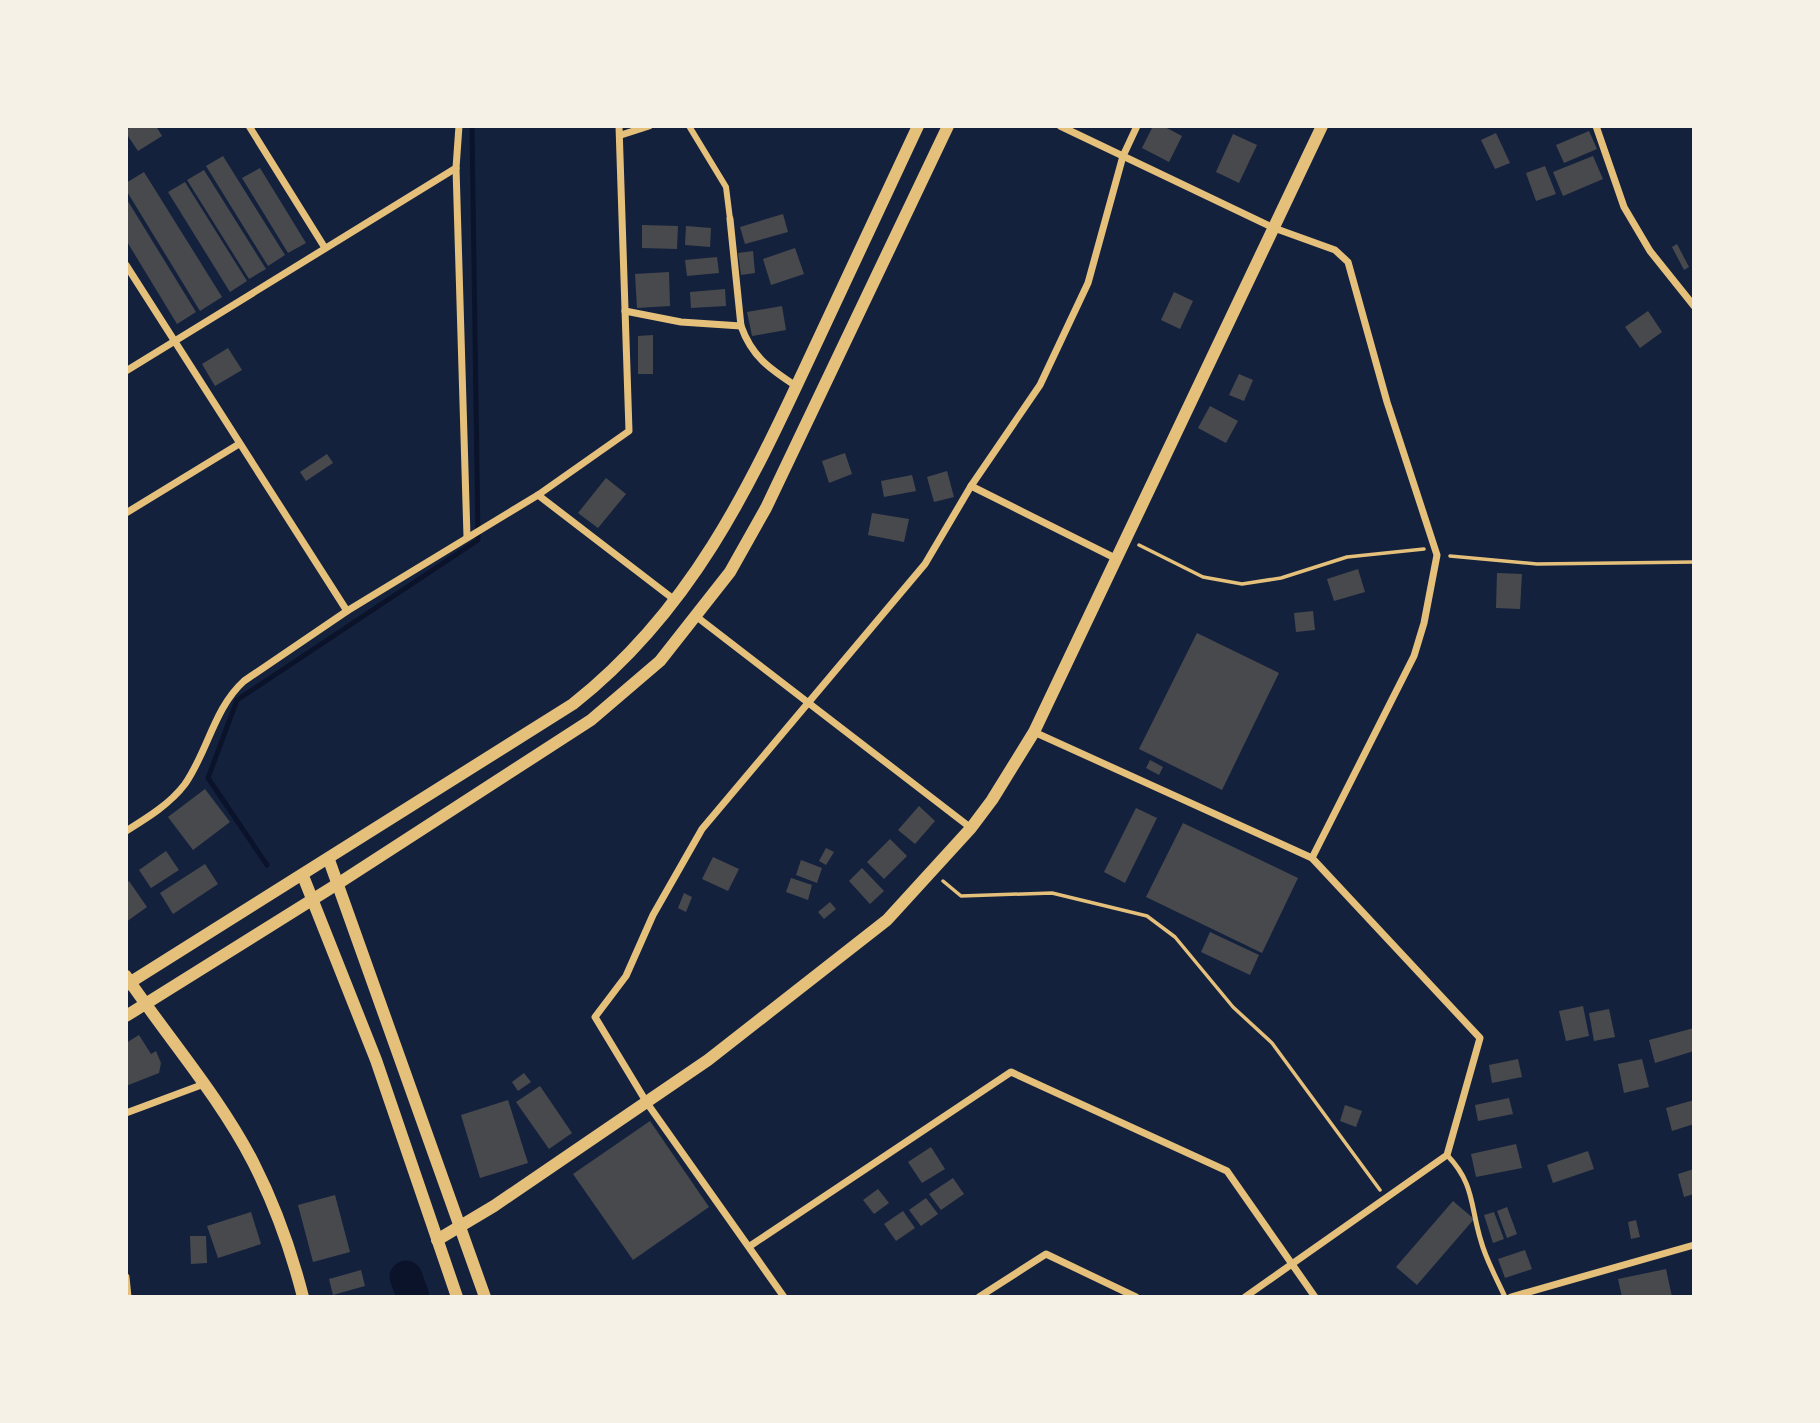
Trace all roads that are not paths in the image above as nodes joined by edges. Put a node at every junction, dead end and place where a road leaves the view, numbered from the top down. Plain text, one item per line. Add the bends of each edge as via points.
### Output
1 (249, 126) edge
2 (458, 126) edge
3 (649, 126) edge
4 (689, 126) edge
5 (918, 126) edge
6 (948, 126) edge
7 (1060, 126) edge
8 (1138, 126) edge
9 (1322, 126) edge
10 (1597, 126) edge
11 (620, 130) edge
12 (1123, 156) junction
13 (456, 168) junction
14 (730, 219) joint
15 (1275, 228) junction
16 (325, 248) junction
17 (126, 265) edge
18 (1694, 306) edge
19 (625, 311) junction
20 (741, 326) junction
21 (174, 341) junction
22 (126, 370) edge
23 (796, 386) junction
24 (239, 444) junction
25 (971, 486) junction
26 (538, 495) junction
27 (126, 513) edge
28 (467, 537) junction
29 (1115, 558) junction
30 (676, 601) junction
31 (347, 611) junction
32 (697, 617) junction
33 (807, 702) junction
34 (1034, 732) junction
35 (971, 828) junction
36 (126, 831) edge
37 (1312, 858) junction
38 (329, 860) junction
39 (303, 876) junction
40 (339, 883) junction
41 (313, 900) junction
42 (127, 981) edge
43 (145, 1004) junction
44 (126, 1016) edge
45 (204, 1084) junction
46 (647, 1103) junction
47 (126, 1113) edge
48 (1447, 1155) junction
49 (460, 1228) junction
50 (437, 1240) junction
51 (750, 1245) junction
52 (1694, 1245) edge
53 (1291, 1265) junction
54 (126, 1277) edge
55 (128, 1297) edge
56 (303, 1297) edge
57 (457, 1297) edge
58 (485, 1297) edge
59 (784, 1297) edge
60 (979, 1297) edge
61 (1136, 1297) edge
62 (1245, 1297) edge
63 (1315, 1297) edge
64 (1505, 1297) edge
65 (1511, 1297) edge

1 - 16 street
2 - 13 street
3 - 11 street
4 - 14 street via 726,187
5 - 23 street
6 - 32 street via 766,508 730,572
7 - 12 street
8 - 12 street
9 - 15 street
10 - 18 street via 1624,207 1650,251
11 - 19 street
12 - 15 street
12 - 25 street via 1088,284 1040,385
13 - 16 street
13 - 28 street
14 - 20 street
15 - 29 street
15 - 37 street via 1335,250 1348,262 1436,552 1414,656
16 - 21 street
17 - 21 street
19 - 20 street via 681,322
19 - 26 street via 629,431
20 - 23 street via 765,367
21 - 22 street
21 - 24 street
23 - 30 street via 744,495
24 - 27 street
24 - 31 street
25 - 29 street
25 - 33 street via 925,564
26 - 28 street
26 - 30 street
28 - 31 street
29 - 34 street
30 - 38 street via 609,676 573,704
31 - 36 street via 232,692 186,782 173,799
32 - 33 street
32 - 40 street via 660,661 591,720
33 - 35 street
33 - 46 street via 702,830 653,915 626,976 595,1017
34 - 35 street
34 - 37 street
35 - 46 street via 887,920
37 - 48 street via 1480,1038
38 - 39 street
38 - 40 street
39 - 41 street
39 - 42 street
40 - 41 street
40 - 49 street
41 - 43 street
41 - 50 street via 376,1060
42 - 43 street
43 - 44 street
43 - 45 street
45 - 47 street
45 - 56 street via 252,1160 292,1254
46 - 49 street
46 - 51 street
48 - 53 street
48 - 64 lane via 1460,1168 1472,1195 1480,1241
49 - 50 street
49 - 58 street
50 - 57 street
51 - 53 street via 1011,1073 1227,1171
51 - 59 street
52 - 65 street
53 - 62 street
53 - 63 street
54 - 55 street
60 - 61 street via 1046,1254

